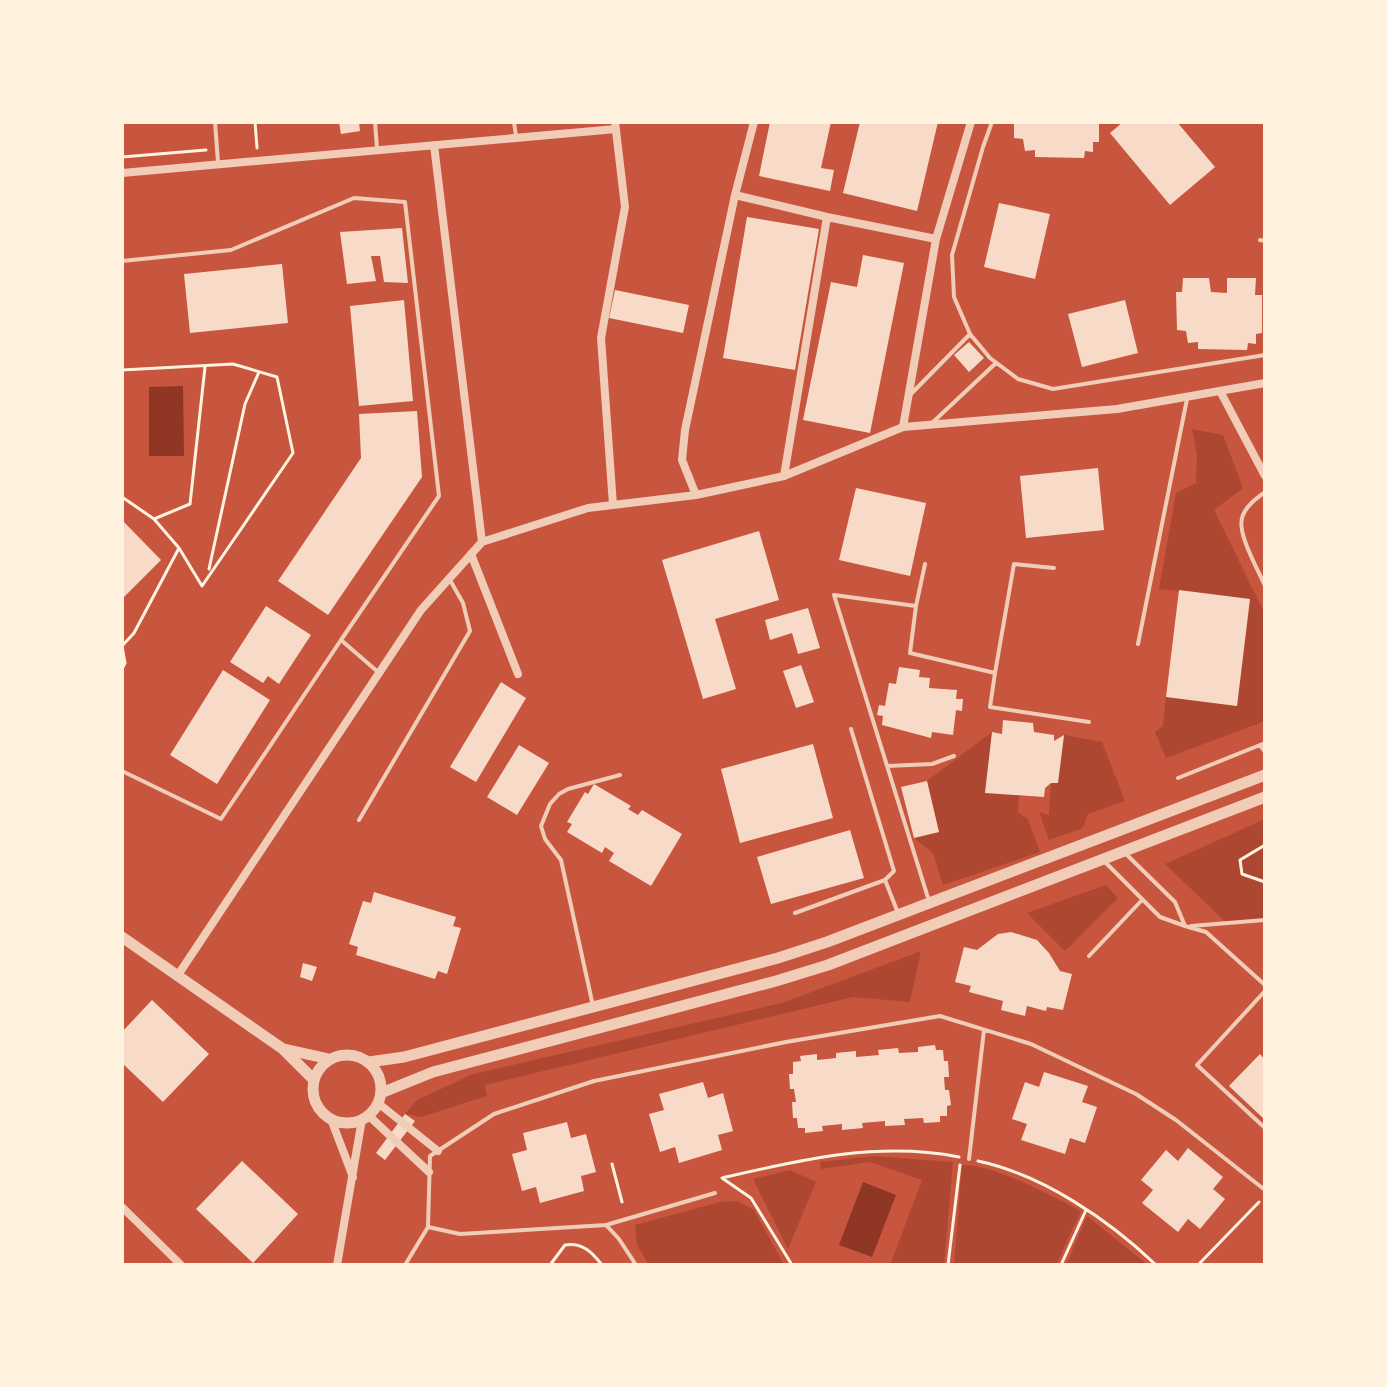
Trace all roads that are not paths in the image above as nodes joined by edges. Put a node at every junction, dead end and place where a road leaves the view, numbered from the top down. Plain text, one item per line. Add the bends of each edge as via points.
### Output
1 (215, 122) edge
2 (375, 122) edge
3 (514, 122) edge
4 (754, 122) edge
5 (971, 122) edge
6 (992, 122) edge
7 (616, 126) edge
8 (516, 138) junction
9 (434, 145) junction
10 (377, 150) junction
11 (218, 165) junction
12 (122, 173) edge
13 (735, 195) junction
14 (827, 217) junction
15 (936, 239) junction
16 (122, 261) edge
17 (970, 334) junction
18 (1265, 355) edge
19 (996, 363) junction
20 (1265, 383) edge
21 (1220, 391) junction
22 (910, 395) junction
23 (1188, 397) junction
24 (931, 423) junction
25 (903, 427) junction
26 (784, 476) junction
27 (1265, 476) edge
28 (1265, 492) edge
29 (696, 495) junction
30 (613, 505) junction
31 (482, 542) junction
32 (471, 554) junction
33 (925, 564) dead end
34 (1054, 568) dead end
35 (449, 578) junction
36 (1265, 586) edge
37 (916, 606) junction
38 (341, 640) junction
39 (1138, 644) dead end
40 (379, 672) junction
41 (995, 673) junction
42 (518, 674) dead end
43 (1089, 722) dead end
44 (851, 729) dead end
45 (1263, 744) edge
46 (1265, 752) edge
47 (954, 756) dead end
48 (887, 766) junction
49 (122, 771) edge
50 (620, 775) dead end
51 (1265, 775) edge
52 (1178, 778) dead end
53 (1265, 797) edge
54 (359, 820) dead end
55 (1124, 852) junction
56 (1104, 860) junction
57 (885, 880) junction
58 (1143, 899) junction
59 (930, 904) junction
60 (795, 913) dead end
61 (899, 916) junction
62 (1265, 920) edge
63 (1185, 926) junction
64 (122, 937) edge
65 (1089, 956) dead end
66 (178, 975) junction
67 (1265, 985) edge
68 (1265, 991) edge
69 (594, 1008) junction
70 (984, 1030) junction
71 (283, 1049) junction
72 (329, 1059) junction
73 (369, 1062) junction
74 (313, 1079) junction
75 (379, 1098) junction
76 (365, 1117) junction
77 (331, 1119) junction
78 (1265, 1128) edge
79 (438, 1151) junction
80 (969, 1159) road end
81 (429, 1172) junction
82 (353, 1178) junction
83 (1265, 1190) edge
84 (715, 1193) dead end
85 (122, 1207) edge
86 (606, 1225) junction
87 (428, 1227) junction
88 (181, 1265) edge
89 (337, 1265) edge
90 (405, 1265) edge
91 (636, 1265) edge

1 - 11 lane
2 - 10 lane
3 - 8 lane
4 - 13 street
5 - 15 street
6 - 17 lane via 952,255 954,297
7 - 8 street
7 - 30 street via 625,207 601,338
8 - 9 street
9 - 10 street
9 - 31 street
10 - 11 street
11 - 12 street
13 - 14 street
13 - 29 street via 685,430 682,460
14 - 15 street
14 - 26 street
15 - 22 street
16 - 38 lane via 231,250 354,198 405,202 439,496
17 - 19 lane
17 - 22 lane
18 - 19 lane via 1053,389 1018,379
19 - 24 lane
20 - 21 street
21 - 23 street
21 - 27 street
22 - 25 street
23 - 24 street via 1117,409
23 - 39 lane
24 - 25 street
25 - 26 street
26 - 29 street
28 - 36 lane via 1241,517 1242,535
29 - 30 street
30 - 31 street
31 - 32 street
32 - 35 street
32 - 42 street
33 - 37 lane
34 - 41 lane via 1014,564
35 - 40 street
35 - 54 lane via 470,631
37 - 41 lane via 910,653
37 - 48 lane via 834,595
38 - 40 lane
38 - 49 lane via 221,819
40 - 66 street
41 - 43 lane via 990,707
44 - 57 lane via 894,871
45 - 46 lane
45 - 52 lane
47 - 48 lane via 932,764
48 - 59 lane
50 - 69 lane via 559,794 541,826 561,860
51 - 59 street
53 - 55 street
55 - 56 street
55 - 63 lane via 1175,902
56 - 58 lane
56 - 75 street via 815,969 433,1072
57 - 60 lane
57 - 61 lane
58 - 63 lane via 1160,917
58 - 65 lane
59 - 61 street
61 - 69 street via 778,958
62 - 63 lane
63 - 67 lane via 1206,932
64 - 66 street
66 - 71 street
68 - 78 lane via 1197,1065
69 - 73 street
70 - 79 lane via 940,1016 594,1081 494,1114
70 - 80 lane
70 - 83 lane via 1031,1044 1136,1094
71 - 72 street
71 - 74 street
72 - 73 street via 353,1055
72 - 74 street
73 - 75 street via 378,1075
74 - 77 street via 315,1102
75 - 76 street
75 - 79 street
76 - 77 street via 347,1123
76 - 81 street
76 - 82 street
77 - 82 street
79 - 81 lane via 430,1156
81 - 87 lane
82 - 89 street
84 - 86 lane
85 - 88 street
86 - 87 lane via 460,1234
86 - 91 lane
87 - 90 lane

